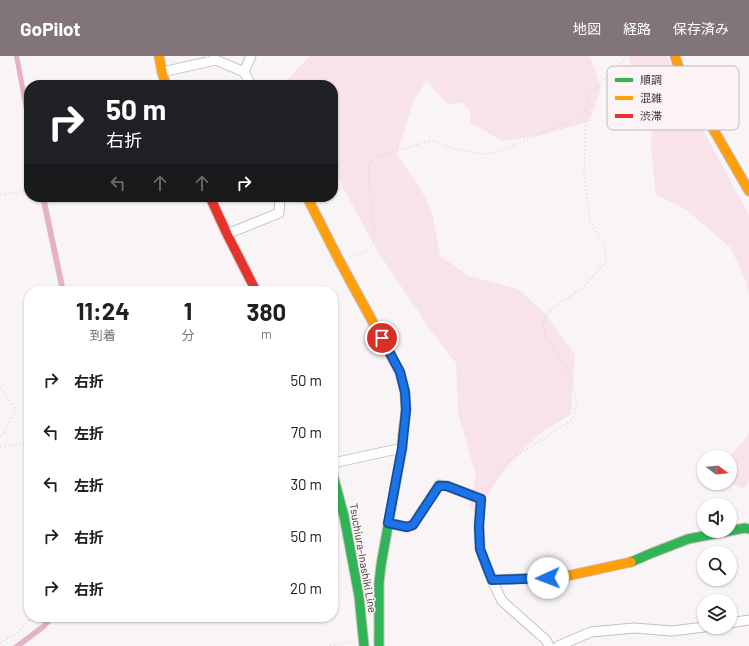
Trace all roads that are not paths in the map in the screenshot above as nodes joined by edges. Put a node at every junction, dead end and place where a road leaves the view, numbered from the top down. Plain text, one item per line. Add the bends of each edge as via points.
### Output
1 (158, 56) edge
2 (251, 56) edge
3 (675, 56) edge
4 (215, 58) edge
5 (678, 66) edge
6 (162, 72) junction
7 (244, 72) junction
8 (164, 80) edge
9 (248, 80) edge
10 (714, 130) edge
11 (749, 191) edge
12 (212, 202) edge
13 (280, 202) edge
14 (310, 202) edge
15 (227, 234) junction
16 (253, 286) edge
17 (402, 448) junction
18 (338, 462) edge
19 (338, 494) edge
20 (388, 523) junction
21 (749, 529) edge
22 (492, 580) junction
23 (749, 620) edge
24 (737, 622) edge
25 (697, 627) edge
26 (364, 646) edge
27 (379, 646) edge
28 (549, 646) edge
29 (558, 646) edge

1 - 6 street
2 - 7 street
3 - 5 street
4 - 6 street
4 - 7 street
6 - 8 street
7 - 9 street
10 - 11 street
12 - 15 street
13 - 15 street via 279,213
14 - 17 street via 400,372 406,410
15 - 16 street
17 - 18 street
17 - 20 street
19 - 26 street, Tsuchiura-Inashiki Line via 359,596
20 - 22 street via 407,527 413,525 439,486 447,486 481,499 480,549
20 - 27 street via 379,583
21 - 22 street via 688,539 633,562 562,577
22 - 28 street via 502,601 546,640
23 - 24 street
25 - 29 street via 672,631 634,628 591,632

